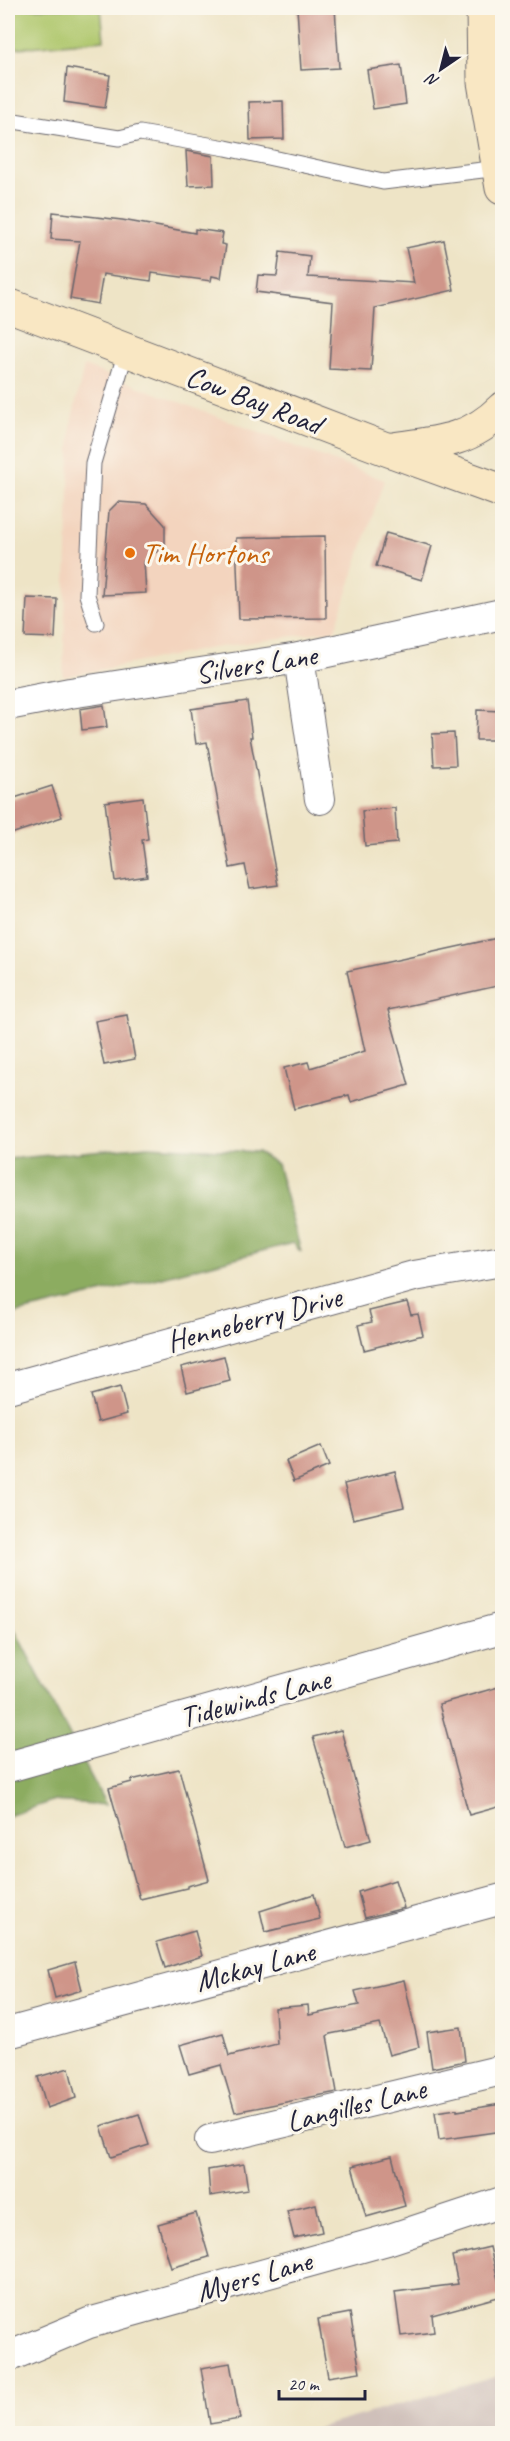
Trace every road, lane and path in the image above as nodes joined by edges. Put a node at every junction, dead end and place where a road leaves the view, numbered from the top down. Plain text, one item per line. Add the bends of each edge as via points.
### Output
1 (483, 8) edge
2 (8, 120) edge
3 (501, 178) edge
4 (8, 305) edge
5 (126, 351) junction
6 (502, 409) edge
7 (386, 449) junction
8 (502, 491) edge
9 (502, 615) edge
10 (96, 623) dead end
11 (299, 658) junction
12 (8, 705) edge
13 (320, 799) dead end
14 (502, 1261) edge
15 (8, 1388) edge
16 (502, 1628) edge
17 (8, 1767) edge
18 (502, 1899) edge
19 (8, 2033) edge
20 (502, 2070) edge
21 (210, 2140) dead end
22 (502, 2202) edge
23 (8, 2357) edge

1 - 3 main road via 484,81
2 - 3 lane via 119,138 140,133 382,182
4 - 5 main road, Cow Bay Road
5 - 7 main road, Cow Bay Road
5 - 10 lane via 93,464 87,595
6 - 7 main road via 468,435
7 - 8 main road, Cow Bay Road
9 - 11 street, Silvers Lane
11 - 12 street, Silvers Lane
11 - 13 street
14 - 15 street, Henneberry Drive via 414,1276
16 - 17 street, Tidewinds Lane
18 - 19 street, Mckay Lane
20 - 21 street, Langilles Lane
22 - 23 street, Myers Lane via 387,2240 89,2323

